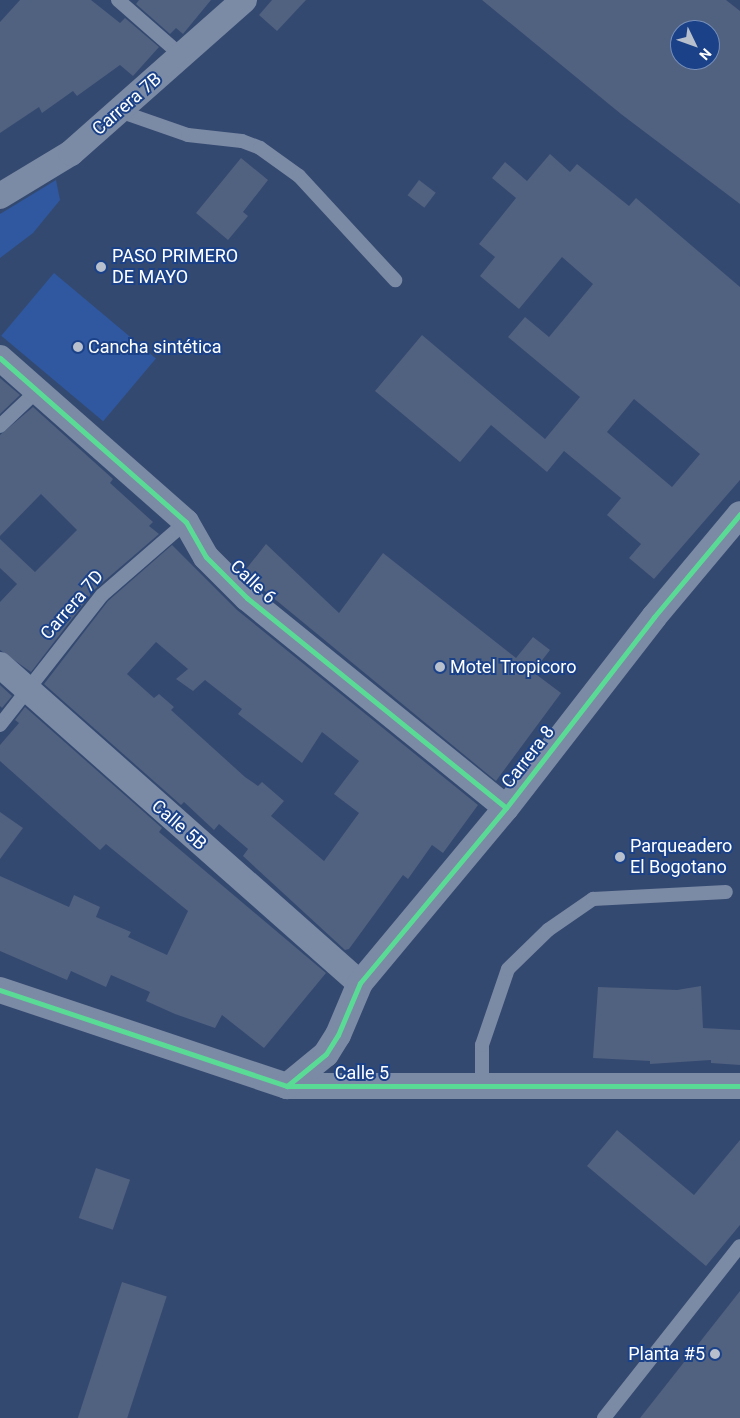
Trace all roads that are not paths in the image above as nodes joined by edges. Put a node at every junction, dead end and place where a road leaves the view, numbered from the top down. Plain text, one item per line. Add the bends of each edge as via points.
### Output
1 (118, 0) edge
2 (244, 0) edge
3 (182, 56) junction
4 (119, 111) junction
5 (0, 196) edge
6 (395, 280) dead end
7 (0, 358) edge
8 (38, 390) junction
9 (0, 426) edge
10 (740, 514) edge
11 (186, 522) junction
12 (0, 666) edge
13 (25, 690) junction
14 (0, 725) edge
15 (506, 808) junction
16 (726, 892) dead end
17 (360, 983) junction
18 (0, 990) edge
19 (287, 1086) junction
20 (740, 1086) edge
21 (482, 1087) junction
22 (740, 1246) edge
23 (604, 1418) edge

1 - 3 lane
2 - 3 street, Carrera 7B
3 - 4 street, Carrera 7B
4 - 5 street, Carrera 7B via 71,153
4 - 6 lane via 188,136 242,141 260,148 299,176
7 - 8 street, Calle 6
8 - 9 lane
8 - 11 street, Calle 6
10 - 15 street, Carrera 8 via 654,617
11 - 13 lane, Carrera 7D via 102,595
11 - 15 street, Calle 6 via 206,557 247,598
12 - 13 street, Calle 5B
13 - 14 lane, Carrera 7D
13 - 17 street, Calle 5B
15 - 17 street, Carrera 8
16 - 21 lane via 592,899 548,930 508,969 482,1046
17 - 19 street, Carrera 8 via 326,1054
18 - 19 street, Calle 5
19 - 21 street, Calle 5
20 - 21 street, Calle 5
22 - 23 lane

